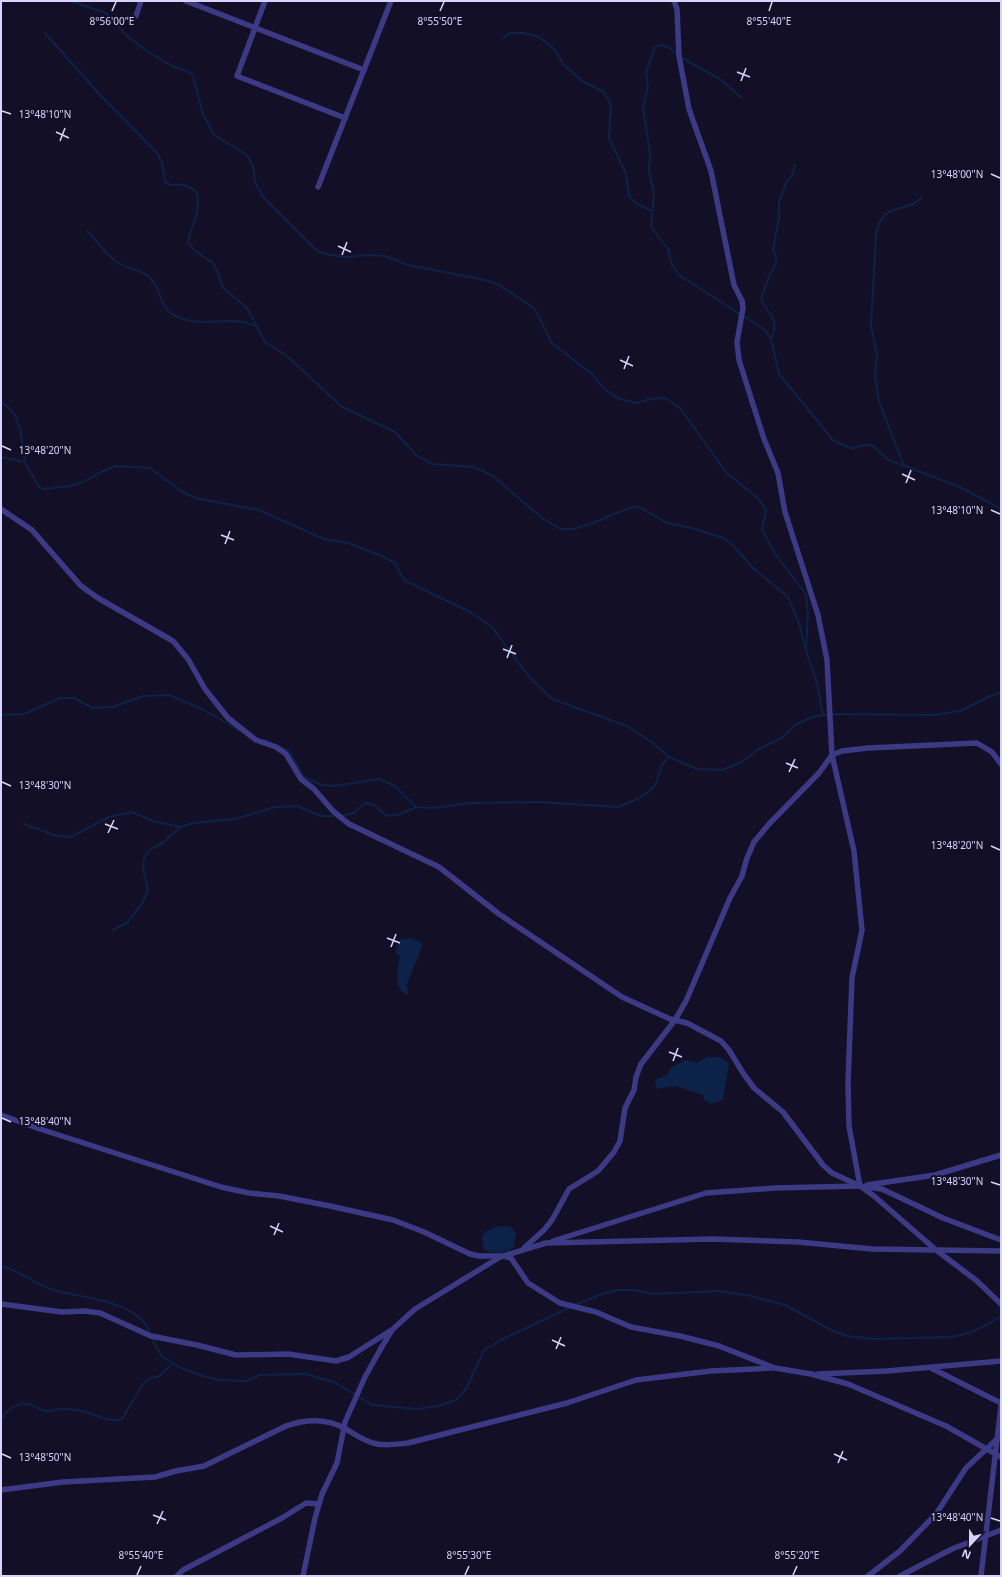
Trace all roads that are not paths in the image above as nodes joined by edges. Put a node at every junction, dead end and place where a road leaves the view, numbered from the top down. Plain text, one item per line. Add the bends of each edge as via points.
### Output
1 (141, 1) edge
2 (186, 1) edge
3 (266, 1) edge
4 (391, 1) edge
5 (674, 1) edge
6 (136, 16) dead end
7 (255, 28) junction
8 (364, 70) junction
9 (346, 118) junction
10 (318, 187) dead end
11 (1, 509) edge
12 (832, 755) junction
13 (1001, 764) edge
14 (675, 1020) junction
15 (1, 1115) edge
16 (1001, 1155) edge
17 (860, 1186) junction
18 (1001, 1240) edge
19 (546, 1243) junction
20 (522, 1250) junction
21 (936, 1250) junction
22 (1001, 1251) edge
23 (503, 1256) junction
24 (1, 1304) edge
25 (1001, 1304) edge
26 (392, 1330) junction
27 (1001, 1361) edge
28 (775, 1368) junction
29 (930, 1368) junction
30 (812, 1374) junction
31 (1001, 1403) edge
32 (1001, 1406) edge
33 (344, 1428) junction
34 (999, 1438) edge
35 (986, 1449) junction
36 (999, 1456) edge
37 (1, 1490) edge
38 (319, 1504) junction
39 (1001, 1530) edge
40 (985, 1536) junction
41 (177, 1576) edge
42 (303, 1576) edge
43 (868, 1576) edge
44 (900, 1576) edge
45 (981, 1576) edge

1 - 6 street
2 - 7 street
3 - 7 street
4 - 8 street
5 - 12 street via 677,9 679,56 689,110 711,171 734,285 742,301 743,317 737,342 739,360 764,439 778,473 785,512 821,630 827,660
7 - 8 street
7 - 9 street via 237,76
8 - 9 street
9 - 10 street
11 - 14 street via 32,530 81,586 173,641 228,718 256,740 276,747 286,754 301,779 349,824 439,868 499,914 622,997
12 - 13 street via 842,751 868,748 976,743 992,752
12 - 14 street via 819,773 754,842 742,876
12 - 17 street via 854,851 862,930 852,978 848,1083 849,1126
14 - 17 street via 721,1041 754,1088 783,1112 823,1165 832,1173
14 - 20 street via 641,1064 634,1090 625,1108 620,1141 614,1152 598,1171 569,1189 548,1225
15 - 23 street via 221,1187 249,1194 279,1196 323,1204 393,1220 470,1254
16 - 17 street via 935,1175
17 - 18 street via 882,1189 943,1218
17 - 19 street via 706,1193
17 - 21 street
19 - 20 street
19 - 21 street via 713,1239 798,1242 872,1249
20 - 23 street
21 - 22 street
21 - 25 street via 977,1281
23 - 26 street via 415,1309
23 - 28 street via 514,1261 528,1283 560,1303 596,1312 631,1327 719,1346
24 - 26 street via 62,1312 100,1313 151,1336 236,1355 288,1354 336,1361 349,1357
26 - 33 street via 365,1377
27 - 29 street
28 - 30 street
28 - 33 street via 711,1371 636,1380 567,1404 408,1443 376,1444
29 - 30 street
29 - 31 street
30 - 35 street via 848,1384 884,1399 946,1426
32 - 34 street
33 - 37 street via 321,1421 300,1421 204,1466 155,1477 63,1482
33 - 38 street via 337,1463
34 - 35 street
34 - 36 street
35 - 36 street
35 - 43 street via 966,1468 936,1514 900,1551
36 - 40 street
38 - 41 street via 306,1503 183,1570
38 - 42 street
39 - 40 street
40 - 44 street via 952,1549
40 - 45 street

